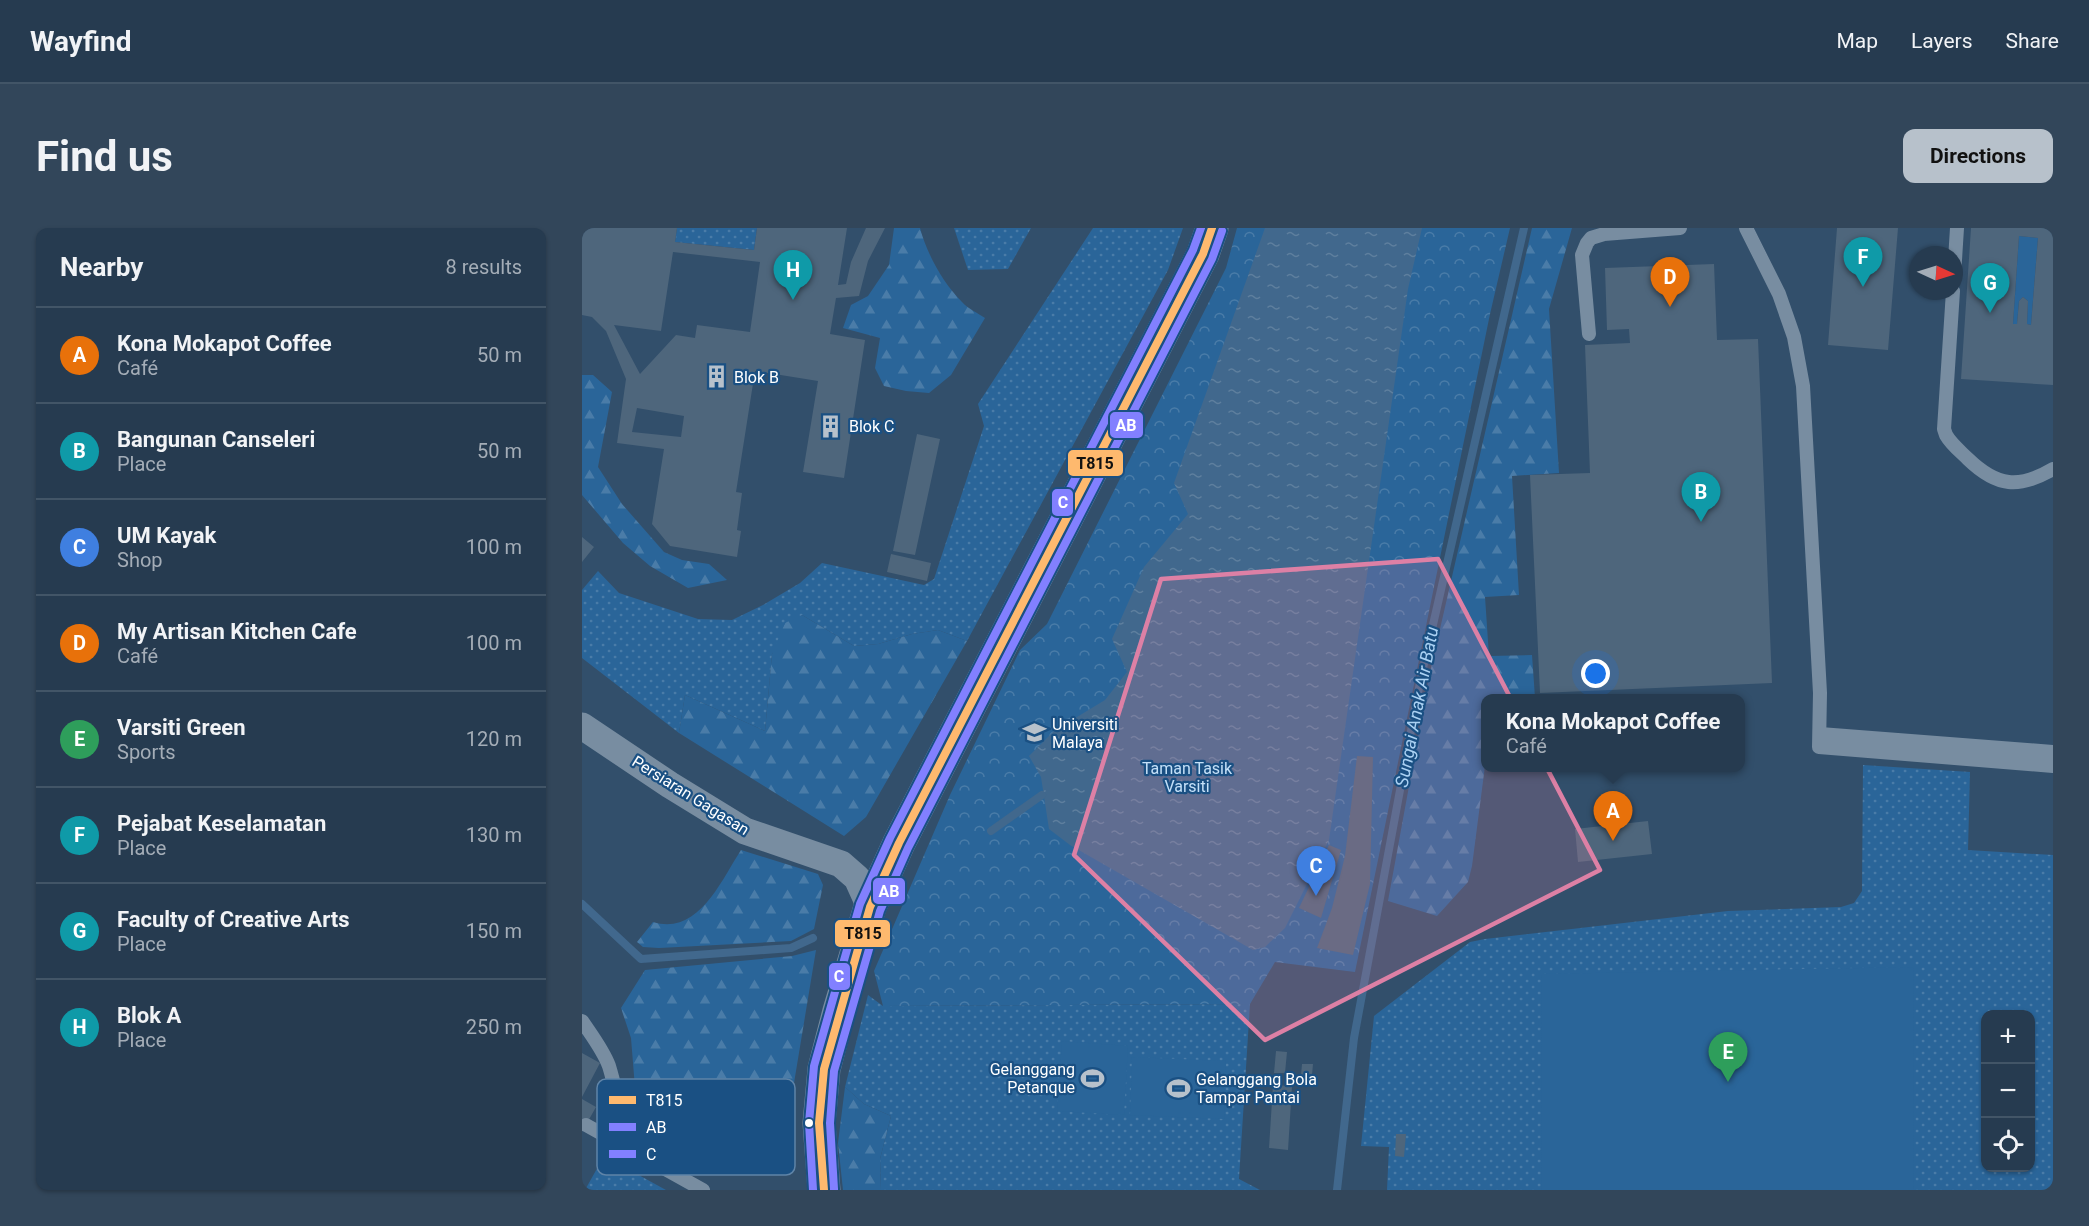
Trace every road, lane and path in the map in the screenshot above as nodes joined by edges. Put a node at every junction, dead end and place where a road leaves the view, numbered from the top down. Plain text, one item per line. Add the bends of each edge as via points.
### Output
1 (1212, 228) edge
2 (1680, 228) edge
3 (1746, 228) edge
4 (1957, 228) edge
5 (1956, 246) edge
6 (1952, 300) edge
7 (1589, 334) dead end
8 (2053, 469) edge
9 (582, 726) edge
10 (1819, 740) junction
11 (2053, 752) edge
12 (2053, 766) edge
13 (892, 860) junction
14 (841, 864) junction
15 (870, 907) junction
16 (582, 1021) edge
17 (612, 1079) edge
18 (586, 1125) dead end
19 (597, 1131) edge
20 (676, 1175) edge
21 (703, 1190) edge
22 (824, 1190) edge

1 - 13 street via 1203,254
2 - 7 lane via 1604,234 1587,243 1582,255
3 - 10 lane via 1779,294 1794,337 1803,386 1820,693
4 - 5 lane
6 - 8 lane via 1944,429 1949,441 1988,476 2002,482 2030,482
9 - 14 street, Persiaran Gagasan via 745,831
10 - 11 lane
10 - 12 lane
13 - 14 street, Persiaran Gagasan
13 - 15 street
14 - 15 street, Persiaran Gagasan via 857,878
15 - 22 street via 824,1069 819,1123
16 - 17 lane via 602,1051
18 - 19 lane
20 - 21 lane

